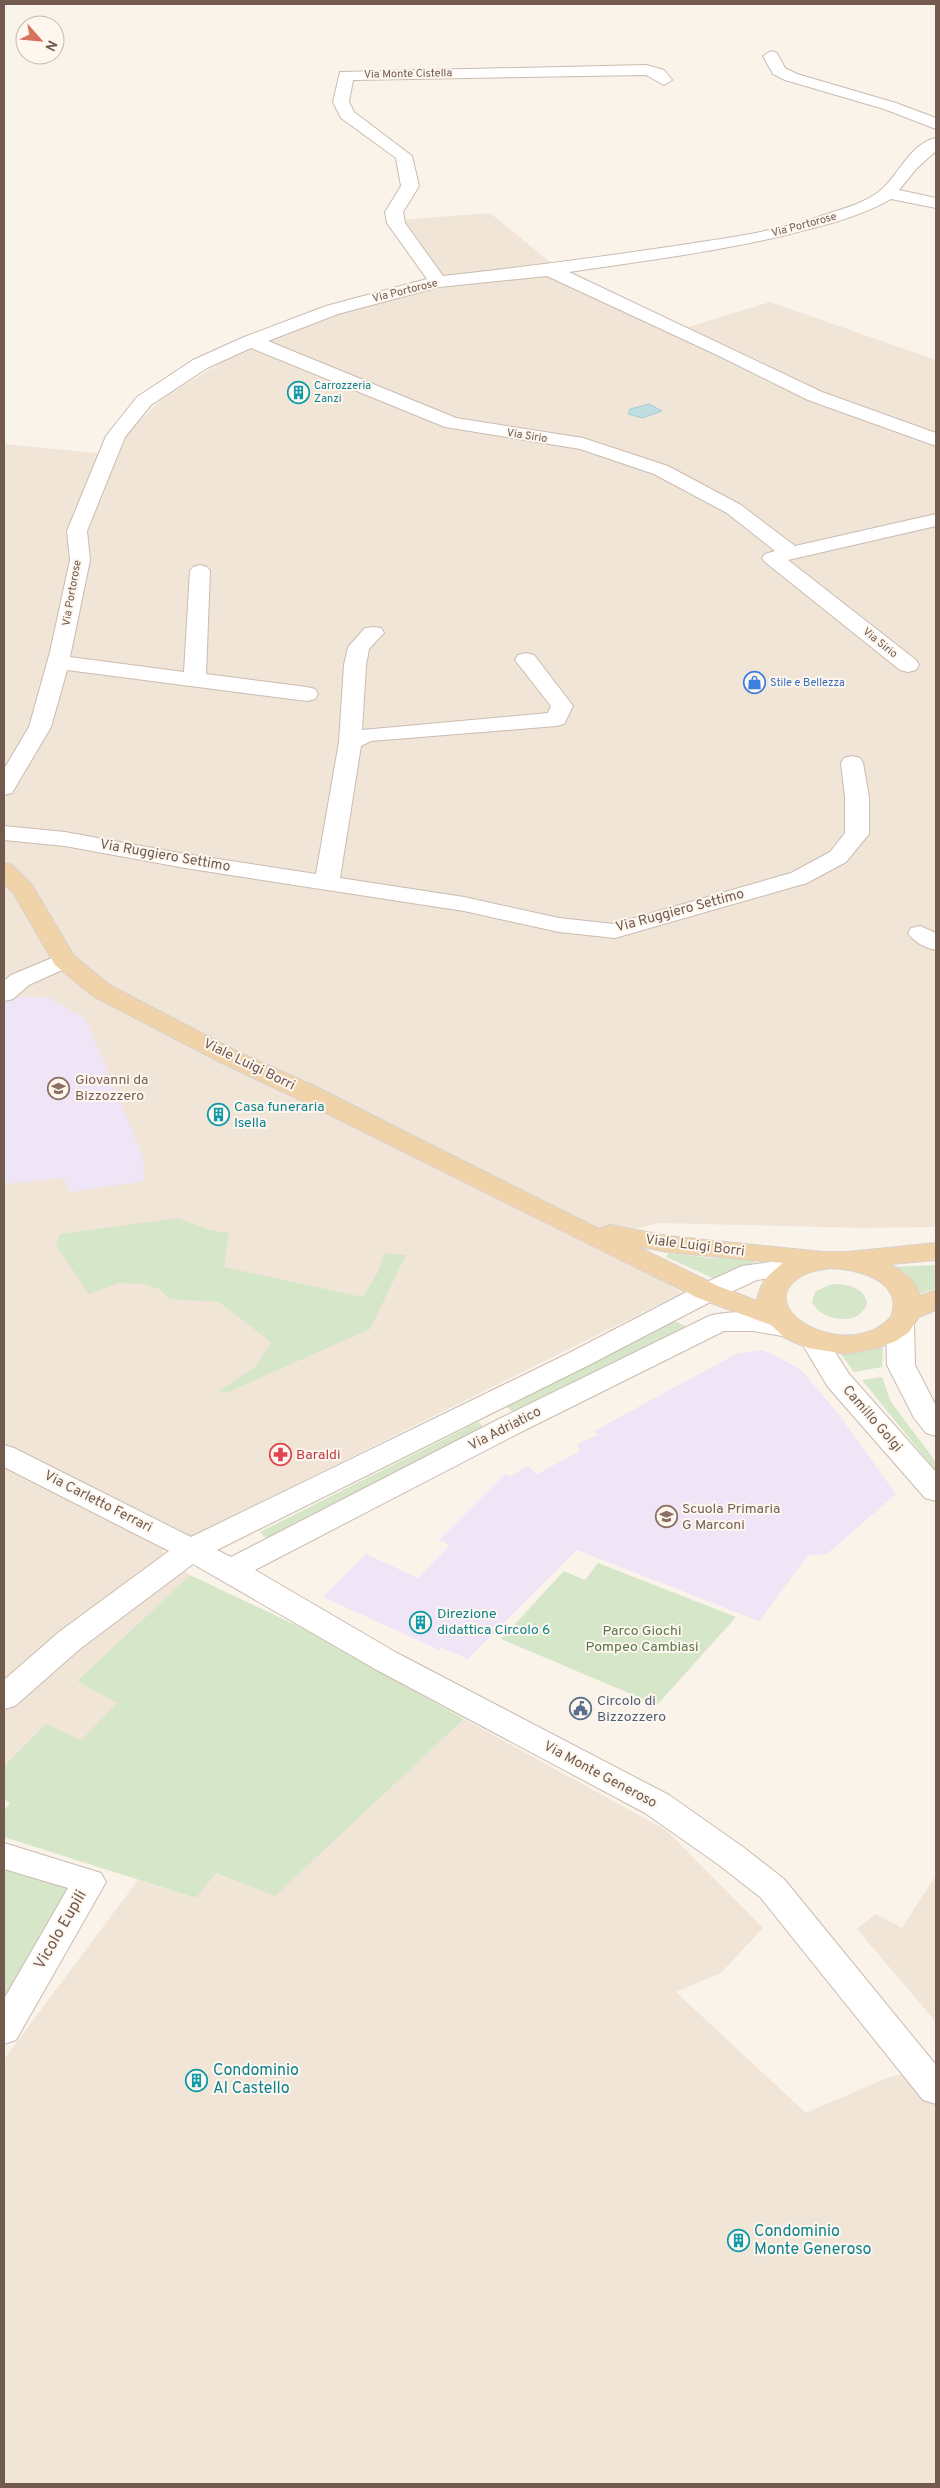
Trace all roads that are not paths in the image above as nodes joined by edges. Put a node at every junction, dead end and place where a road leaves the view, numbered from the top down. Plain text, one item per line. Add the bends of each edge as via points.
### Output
1 (771, 56) dead end
2 (664, 80) dead end
3 (936, 124) edge
4 (936, 142) edge
5 (888, 192) junction
6 (936, 203) edge
7 (549, 270) junction
8 (438, 282) junction
9 (251, 341) junction
10 (936, 440) edge
11 (936, 520) edge
12 (791, 553) junction
13 (200, 571) dead end
14 (372, 634) dead end
15 (526, 660) dead end
16 (58, 662) junction
17 (908, 666) dead end
18 (195, 680) junction
19 (308, 694) dead end
20 (350, 742) junction
21 (25, 750) junction
22 (852, 763) dead end
23 (4, 769) edge
24 (4, 788) edge
25 (4, 833) edge
26 (4, 870) edge
27 (327, 882) junction
28 (64, 960) junction
29 (4, 994) edge
30 (564, 1222) junction
31 (936, 1252) edge
32 (836, 1259) junction
33 (793, 1268) junction
34 (708, 1292) junction
35 (936, 1299) edge
36 (903, 1319) junction
37 (783, 1323) junction
38 (815, 1342) junction
39 (936, 1426) edge
40 (4, 1454) edge
41 (936, 1492) edge
42 (191, 1550) junction
43 (231, 1570) junction
44 (4, 1698) edge
45 (4, 1856) edge
46 (4, 2030) edge
47 (936, 2090) edge

1 - 3 street via 779,71 791,77 890,106
2 - 8 street, Via Monte Cistella via 658,73 646,70 346,75 341,102 347,115 404,156 410,186 394,212 396,223
4 - 5 street, Via Portorose via 911,164
5 - 6 street
5 - 7 street, Via Portorose via 868,205 830,218 736,242
7 - 8 street, Via Portorose
7 - 10 street via 816,396
8 - 9 street, Via Portorose via 332,310
9 - 12 street, Via Sirio via 452,423 583,444 661,470 734,509
9 - 16 street, Via Portorose via 200,364 144,401 116,436 77,531 80,560
11 - 12 street, Via Sirio
12 - 17 street, Via Sirio via 772,558
13 - 18 street
14 - 20 street via 359,647 355,665
15 - 20 street via 562,706 556,719 368,735
16 - 18 street
16 - 21 street, Via Portorose via 40,727
18 - 19 street
20 - 27 street
21 - 23 street, Via Portorose
21 - 24 street, Via Portorose
22 - 27 street, Via Ruggiero Settimo via 857,797 857,834 838,857 800,878 615,931 559,925 464,904
25 - 27 street, Via Ruggiero Settimo via 65,839
26 - 28 main road, Viale Luigi Borri via 24,890
28 - 29 street via 20,980
28 - 30 main road, Viale Luigi Borri via 102,991
30 - 32 main road, Viale Luigi Borri via 668,1244
30 - 34 main road, Viale Luigi Borri
31 - 32 main road, Viale Luigi Borri
32 - 33 main road via 809,1262
32 - 36 main road via 865,1263 899,1284 906,1298
33 - 34 street via 752,1272
33 - 37 main road via 775,1282 770,1300
34 - 37 main road, Viale Luigi Borri
34 - 42 street
35 - 36 main road
36 - 38 main road via 886,1336 866,1343
36 - 39 street via 901,1365 924,1411
37 - 38 main road
37 - 43 street, Via Adriatico via 719,1322
38 - 41 street, Camillo Golgi via 838,1380
40 - 42 street, Via Carletto Ferrari
42 - 43 street, Via Monte Generoso
42 - 44 street via 70,1640
43 - 47 street, Via Monte Generoso via 386,1661 657,1804 732,1856 772,1888
45 - 46 street, Vicolo Eupili via 89,1882

